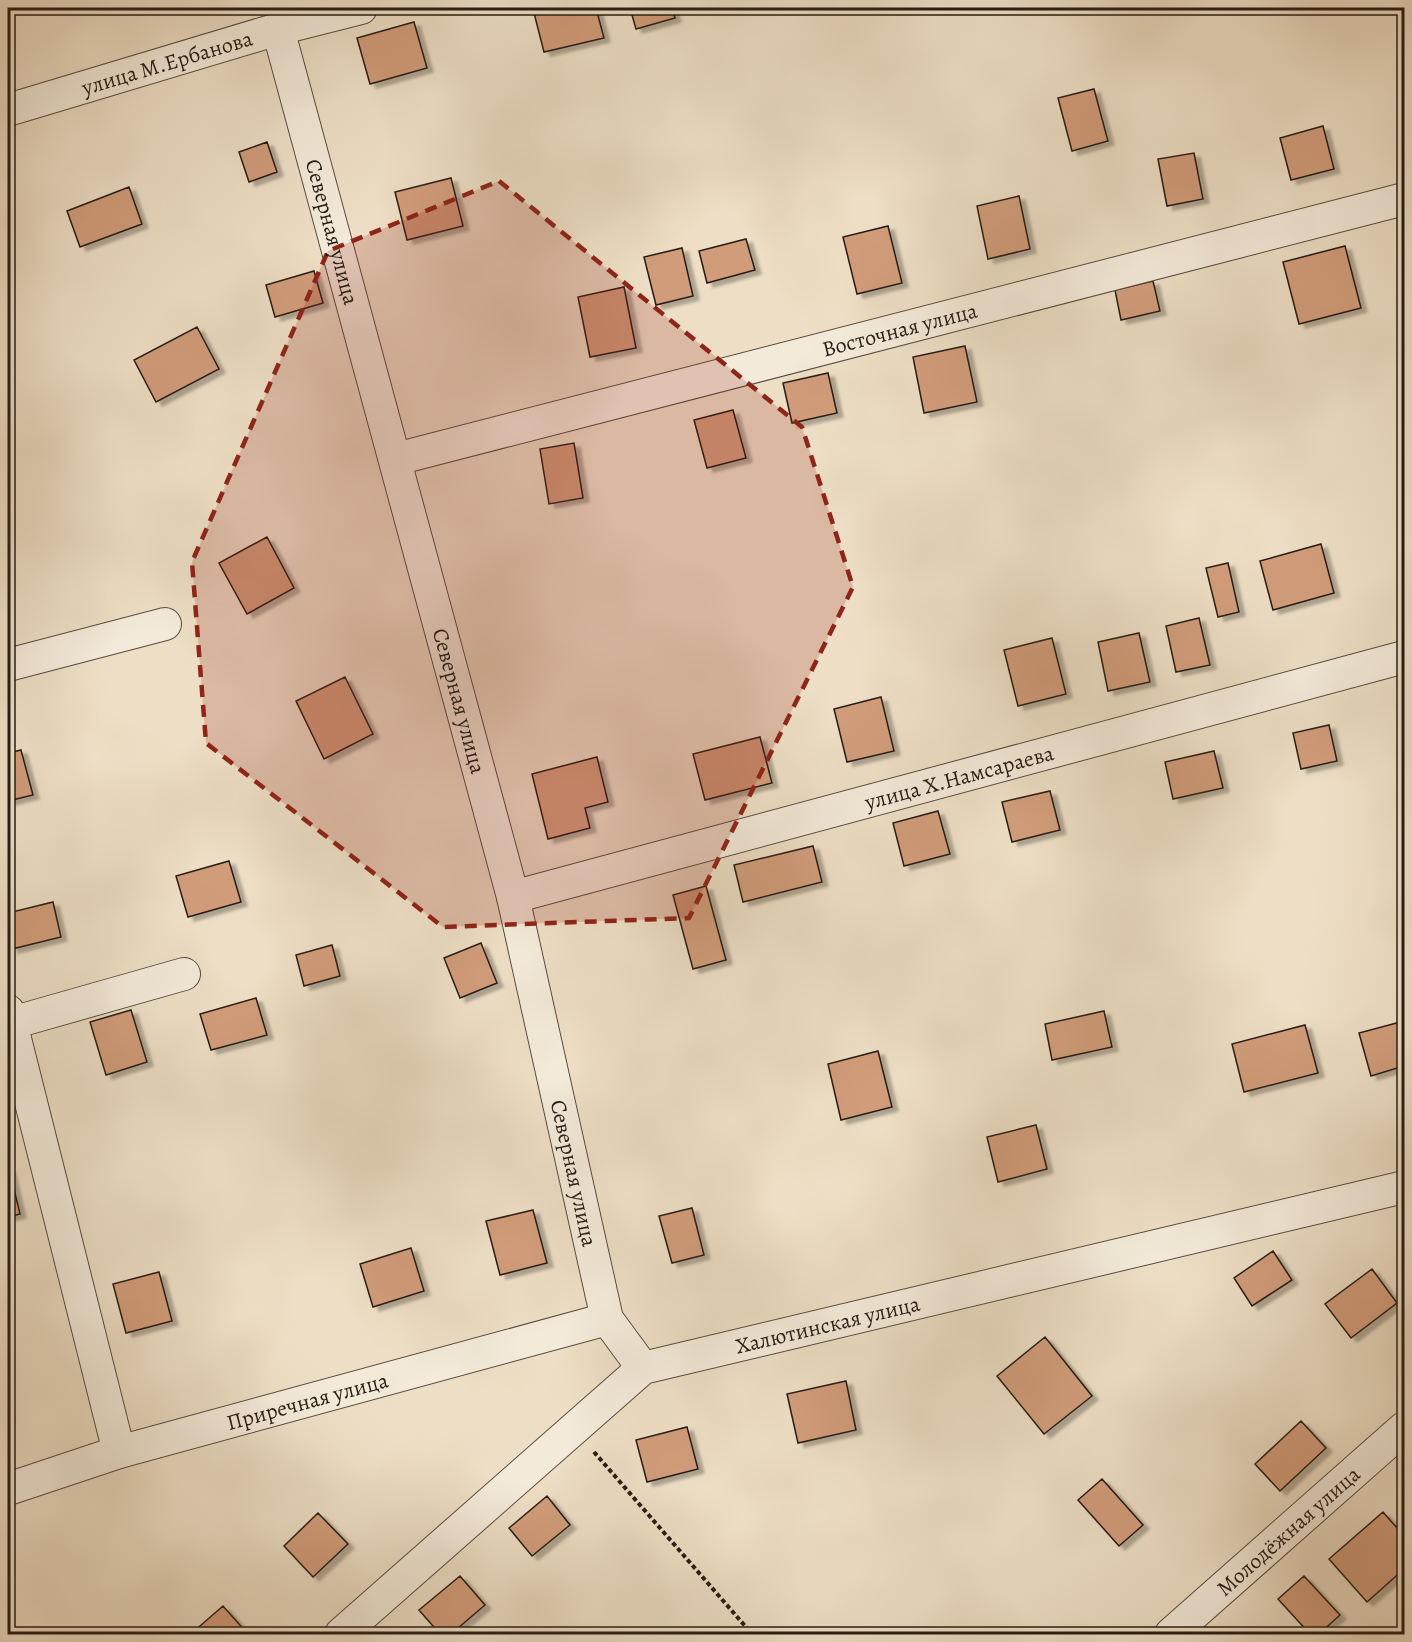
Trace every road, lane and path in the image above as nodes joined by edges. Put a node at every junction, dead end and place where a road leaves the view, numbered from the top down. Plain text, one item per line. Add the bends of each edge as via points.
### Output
1 (361, 8) edge
2 (278, 29) junction
3 (8, 110) edge
4 (1404, 199) edge
5 (396, 459) junction
6 (165, 624) dead end
7 (1404, 657) edge
8 (8, 665) edge
9 (513, 897) junction
10 (184, 974) dead end
11 (8, 1019) edge
12 (1404, 1187) edge
13 (607, 1319) junction
14 (643, 1368) junction
15 (574, 1428) junction
16 (1404, 1428) edge
17 (119, 1452) junction
18 (8, 1489) edge
19 (341, 1635) edge
20 (752, 1635) edge
21 (1171, 1635) edge

1 - 2 street, улица М.Ербанова
2 - 3 street, улица М.Ербанова
2 - 5 street, Северная улица
4 - 5 street, Восточная улица
5 - 9 street, Северная улица
6 - 8 street
7 - 9 street, улица Х.Намсараева
9 - 13 street, Северная улица
10 - 11 street
11 - 17 street
12 - 14 street, Халютинская улица
13 - 14 street, Северная улица
13 - 17 street, Приречная улица
14 - 15 street, Халютинская улица
15 - 19 street, Халютинская улица
15 - 20 path
16 - 21 street, Молодёжная улица
17 - 18 street, Приречная улица

